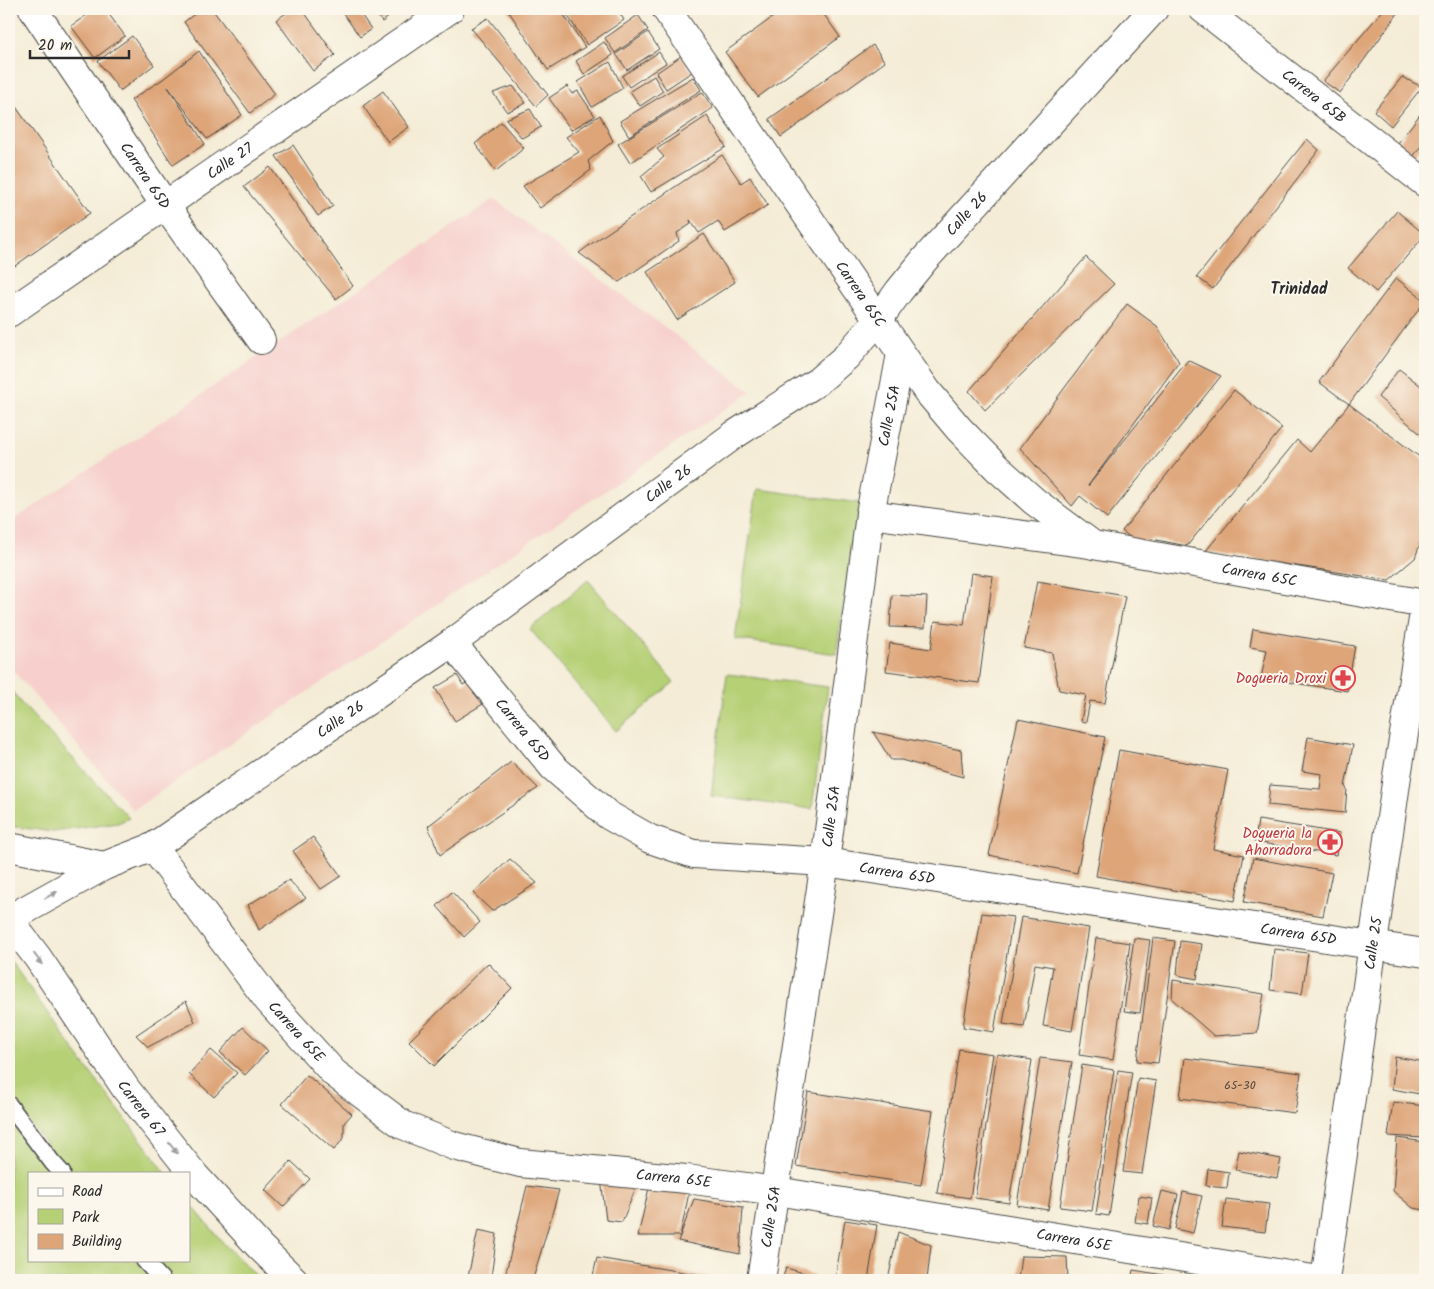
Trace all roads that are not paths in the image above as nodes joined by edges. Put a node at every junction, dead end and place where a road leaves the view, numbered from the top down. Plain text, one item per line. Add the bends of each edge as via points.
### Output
1 (33, 9) edge
2 (450, 9) edge
3 (666, 9) edge
4 (1154, 9) edge
5 (1203, 9) edge
6 (1425, 183) edge
7 (166, 205) junction
8 (9, 313) edge
9 (878, 320) junction
10 (261, 340) dead end
11 (901, 354) junction
12 (870, 514) junction
13 (1094, 545) junction
14 (1425, 605) edge
15 (452, 643) junction
16 (153, 847) junction
17 (9, 848) edge
18 (825, 862) junction
19 (104, 866) junction
20 (9, 920) edge
21 (1372, 946) junction
22 (1425, 953) edge
23 (9, 1105) edge
24 (61, 1172) edge
25 (776, 1191) junction
26 (146, 1262) edge
27 (162, 1280) edge
28 (294, 1280) edge
29 (761, 1280) edge
30 (1319, 1280) edge
31 (1325, 1280) edge

1 - 7 street, Carrera 65D
2 - 7 street, Calle 27
3 - 9 street, Carrera 65C
4 - 9 street, Calle 26 via 925,259
5 - 6 street, Carrera 65B
7 - 8 street, Calle 27
7 - 10 street, Carrera 65D
9 - 11 street, Carrera 65C
9 - 15 street, Calle 26 via 846,357 817,382 734,435
11 - 12 street, Calle 25A
11 - 13 street, Carrera 65C via 927,391 996,468
12 - 13 street, Carrera 65C
12 - 18 street, Calle 25A
13 - 14 street, Carrera 65C
14 - 21 street, Calle 25
15 - 16 street, Calle 26
15 - 18 street, Carrera 65D via 552,767 608,815 650,839 694,854
16 - 19 street, Calle 26
16 - 25 street, Carrera 65E via 268,1000 314,1052 334,1074 403,1125 454,1146 520,1163
17 - 19 street
18 - 21 street, Carrera 65D
18 - 25 street, Calle 25A
20 -> 19 street, Calle 26
20 -> 28 street, Carrera 67 via 126,1089 195,1176
21 - 22 street, Carrera 65D
21 - 31 street, Calle 25
23 - 24 lane
25 - 29 street, Calle 25A
25 - 30 street, Carrera 65E
26 - 27 lane

